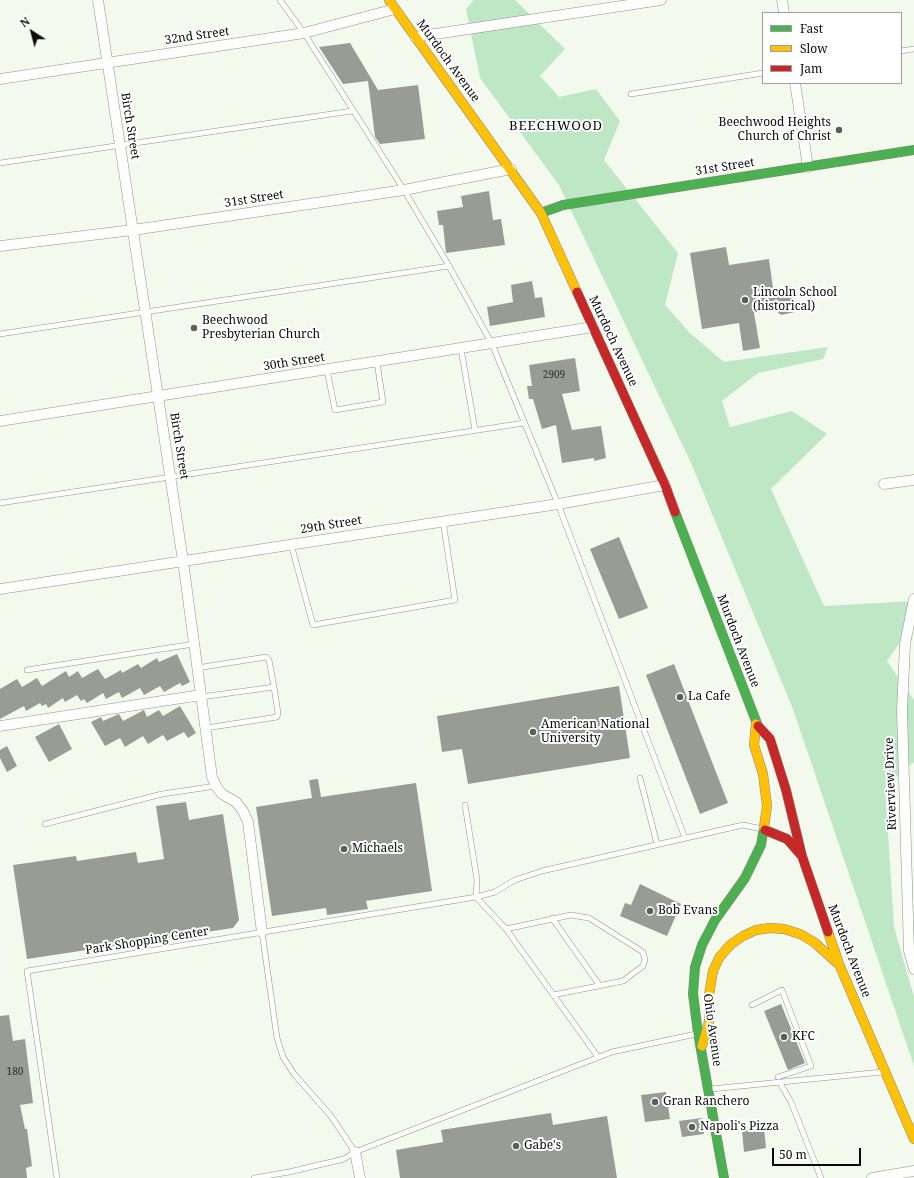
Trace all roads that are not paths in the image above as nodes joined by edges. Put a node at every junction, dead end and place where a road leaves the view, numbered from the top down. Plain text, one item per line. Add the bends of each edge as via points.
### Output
1 (98, 0) edge
2 (280, 0) edge
3 (389, 0) edge
4 (661, 0) edge
5 (782, 0) edge
6 (396, 9) junction
7 (784, 12) edge
8 (304, 33) junction
9 (415, 37) junction
10 (914, 49) edge
11 (902, 51) edge
12 (107, 63) junction
13 (762, 73) edge
14 (0, 79) edge
15 (795, 84) edge
16 (631, 94) dead end
17 (352, 111) junction
18 (120, 144) junction
19 (914, 150) edge
20 (0, 162) edge
21 (808, 167) junction
22 (511, 169) junction
23 (404, 190) junction
24 (541, 213) junction
25 (133, 230) junction
26 (0, 246) edge
27 (449, 266) junction
28 (145, 313) junction
29 (593, 327) junction
30 (0, 334) edge
31 (492, 344) junction
32 (461, 349) junction
33 (377, 362) junction
34 (327, 370) junction
35 (158, 396) junction
36 (0, 421) edge
37 (524, 423) junction
38 (475, 430) junction
39 (170, 476) junction
40 (914, 480) edge
41 (884, 484) dead end
42 (665, 485) junction
43 (0, 503) edge
44 (558, 504) junction
45 (443, 521) junction
46 (291, 544) junction
47 (183, 561) junction
48 (0, 589) edge
49 (914, 599) edge
50 (194, 644) junction
51 (197, 668) junction
52 (27, 670) dead end
53 (274, 687) junction
54 (201, 696) junction
55 (756, 724) junction
56 (0, 726) edge
57 (206, 728) junction
58 (640, 778) dead end
59 (216, 786) junction
60 (465, 805) dead end
61 (767, 806) joint
62 (45, 824) dead end
63 (765, 830) junction
64 (685, 838) junction
65 (657, 844) junction
66 (802, 856) junction
67 (476, 898) junction
68 (552, 918) junction
69 (506, 929) junction
70 (262, 932) junction
71 (911, 950) edge
72 (839, 964) junction
73 (914, 968) edge
74 (600, 986) junction
75 (553, 995) junction
76 (752, 1006) dead end
77 (698, 1033) junction
78 (701, 1047) junction
79 (598, 1057) junction
80 (885, 1071) junction
81 (779, 1080) junction
82 (709, 1089) junction
83 (914, 1139) edge
84 (355, 1152) junction
85 (914, 1171) edge
86 (57, 1178) edge
87 (254, 1178) edge
88 (360, 1178) edge
89 (724, 1178) edge
90 (821, 1178) edge
91 (872, 1178) edge

1 - 12 street, Birch Street
2 - 8 lane
3 - 6 main road, Murdoch Avenue
4 - 9 street
5 - 7 street
6 - 8 street, 32nd Street
6 - 9 main road, Murdoch Avenue
8 - 12 street, 32nd Street
8 - 17 lane
9 - 22 main road, Murdoch Avenue
10 - 11 lane
12 - 14 street, 32nd Street
12 - 18 street, Birch Street
13 - 16 lane
15 - 21 street
17 - 18 lane
17 - 23 lane
18 - 20 lane
18 - 25 street, Birch Street
19 - 21 main road, 31st Street
21 - 24 main road, 31st Street via 563,205
22 - 23 street, 31st Street
22 - 24 main road, Murdoch Avenue
23 - 25 street, 31st Street
23 - 27 lane
24 - 29 main road, Murdoch Avenue
25 - 26 street, 31st Street
25 - 28 street, Birch Street
27 - 28 lane
27 - 31 lane
28 - 30 lane
28 - 35 street, Birch Street
29 - 31 street, 30th Street
29 - 42 main road, Murdoch Avenue
31 - 32 street, 30th Street
31 - 37 lane
32 - 33 street, 30th Street
32 - 38 lane
33 - 34 street, 30th Street
33 - 34 lane via 383,402 335,410
34 - 35 street, 30th Street
35 - 36 street, 30th Street
35 - 39 street, Birch Street
37 - 38 lane
37 - 44 lane
38 - 39 lane
39 - 43 lane
39 - 47 street, Birch Street
40 - 41 street
42 - 44 street, 29th Street
42 - 55 main road, Murdoch Avenue
44 - 45 street, 29th Street
44 - 64 lane
45 - 46 street, 29th Street
45 - 46 lane via 454,600 313,625
46 - 47 street, 29th Street
47 - 48 street, 29th Street
47 - 50 street, Birch Street
49 - 71 street, Riverview Drive via 906,644 902,711
50 - 51 street, Birch Street
50 - 52 lane
51 - 53 lane via 266,657 269,660
51 - 54 street, Birch Street
53 - 54 lane
53 - 57 lane via 277,717
54 - 56 street
54 - 57 street, Birch Street
55 - 61 main road, Murdoch Avenue via 754,745 763,774
55 - 66 main road, Murdoch Avenue via 770,739
57 - 59 street, Birch Street via 212,777
58 - 65 lane
59 - 62 lane via 162,794
59 - 70 street via 222,794 236,802 248,822
60 - 67 lane via 477,880
61 - 63 main road, Ohio Avenue
63 - 64 lane, Park Shopping Center via 743,825
63 - 66 main road via 787,839
63 - 77 main road, Ohio Avenue via 755,861 715,920 702,945 695,967 693,994
64 - 65 lane, Park Shopping Center
65 - 67 lane, Park Shopping Center via 542,871
66 - 72 main road, Murdoch Avenue
67 - 69 lane
67 - 70 lane, Park Shopping Center
68 - 69 lane
68 - 74 lane
68 - 74 lane via 571,915 589,918 643,952 643,966 622,980
69 - 75 lane
70 - 84 lane via 277,1038 283,1057 294,1074 331,1116
70 - 86 lane, Park Shopping Center via 27,971
71 - 73 street, Riverview Drive
72 - 78 main road via 814,942 784,929 763,929 743,936 730,945 719,958 713,971 709,995 709,1022
72 - 80 main road, Murdoch Avenue
74 - 75 lane
75 - 79 lane
76 - 81 lane via 782,990 811,1066
77 - 78 main road, Ohio Avenue
77 - 79 lane
78 - 82 main road, Ohio Avenue
79 - 84 lane
80 - 81 lane
80 - 83 main road, Murdoch Avenue
81 - 82 lane
81 - 90 lane via 792,1102
82 - 89 main road, Ohio Avenue
84 - 87 lane via 344,1159
84 - 88 street
85 - 91 street

